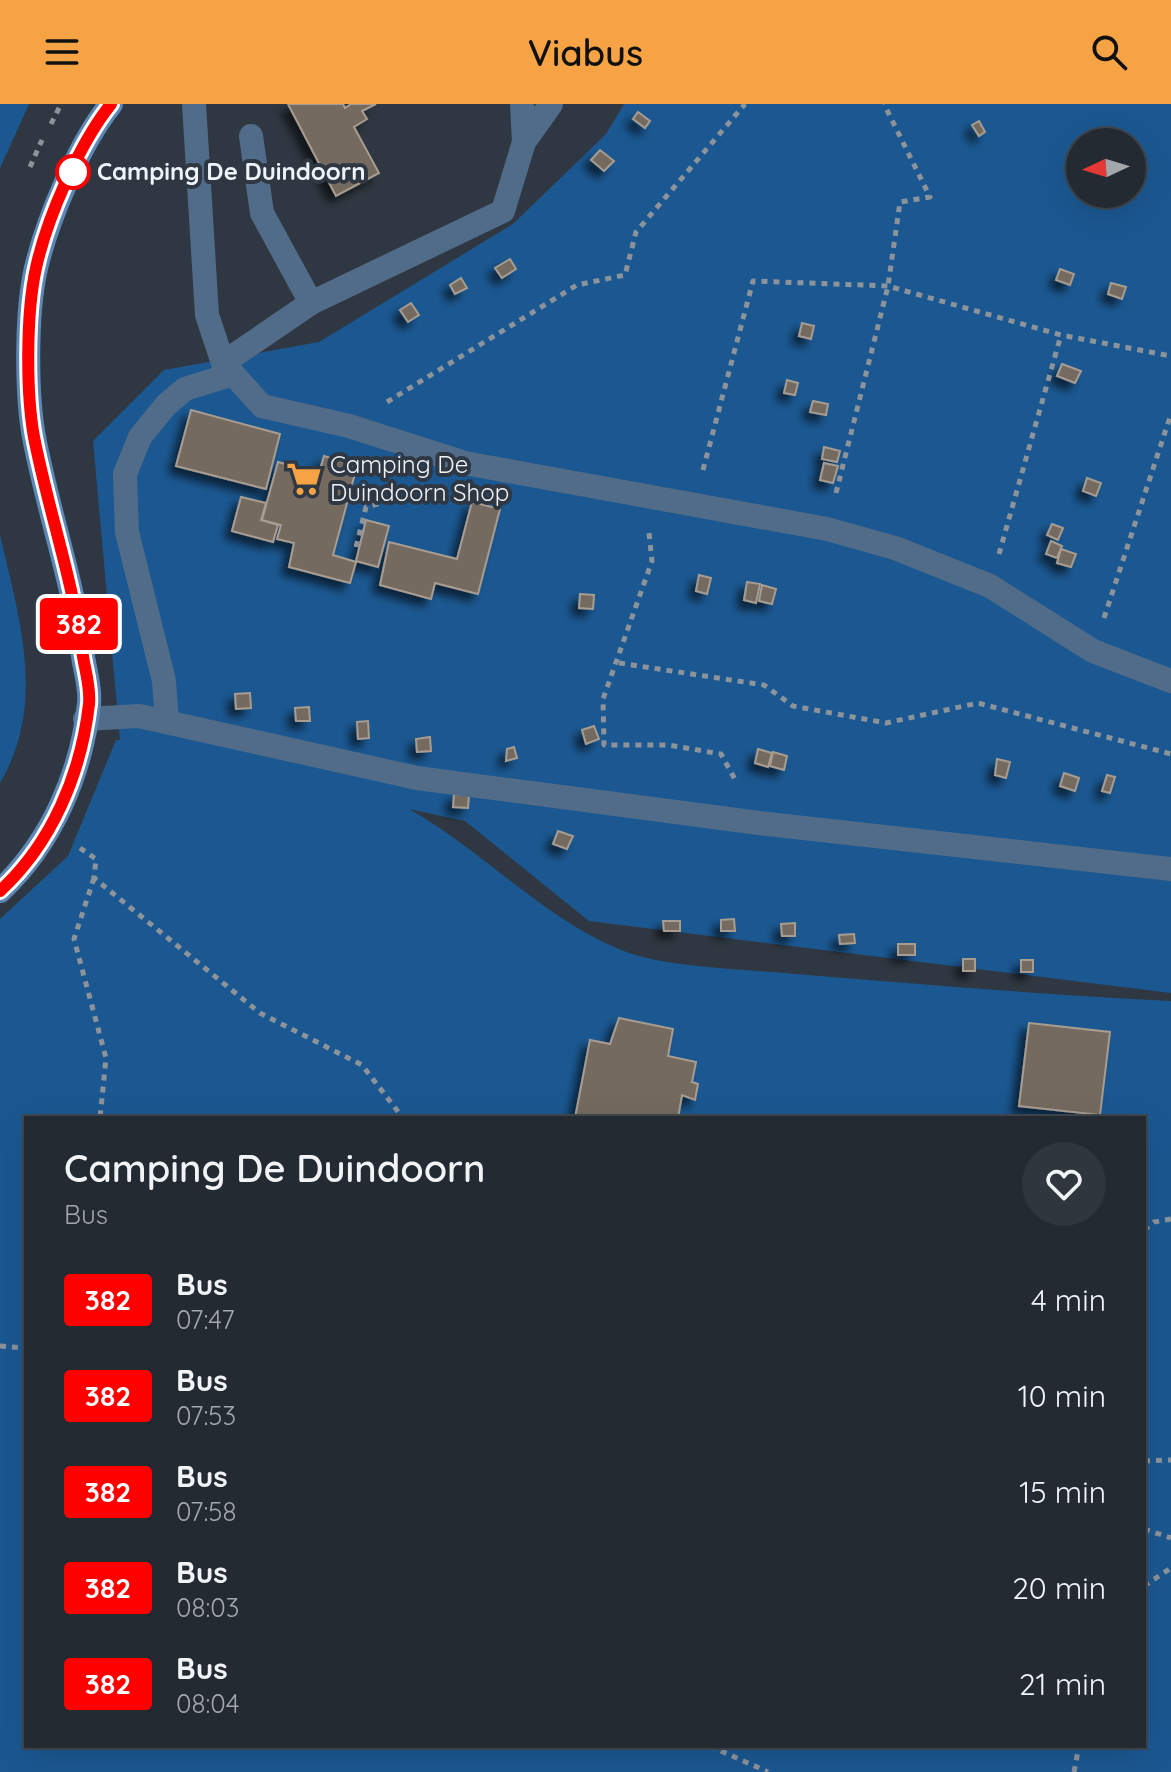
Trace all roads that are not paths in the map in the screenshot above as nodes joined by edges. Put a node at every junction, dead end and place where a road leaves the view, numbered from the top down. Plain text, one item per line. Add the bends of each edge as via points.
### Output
1 (111, 104) edge
2 (194, 104) edge
3 (522, 104) edge
4 (551, 104) edge
5 (251, 136) dead end
6 (524, 142) junction
7 (311, 303) junction
8 (228, 368) junction
9 (1171, 681) edge
10 (85, 719) junction
11 (167, 722) junction
12 (1171, 869) edge
13 (0, 891) edge

1 - 10 street via 53,217 36,269 29,335 34,435 75,600 89,702
2 - 8 lane via 207,315
3 - 6 lane
4 - 6 lane
5 - 7 lane via 262,213
6 - 7 lane via 503,211
7 - 8 lane
8 - 9 lane via 262,406 349,426 465,463 827,529 895,548 990,586 1093,651
8 - 11 lane via 185,389 166,405 140,437 125,474 127,532 164,681
10 - 11 lane via 139,716
10 - 13 street via 67,798 24,869
11 - 12 lane via 417,778

